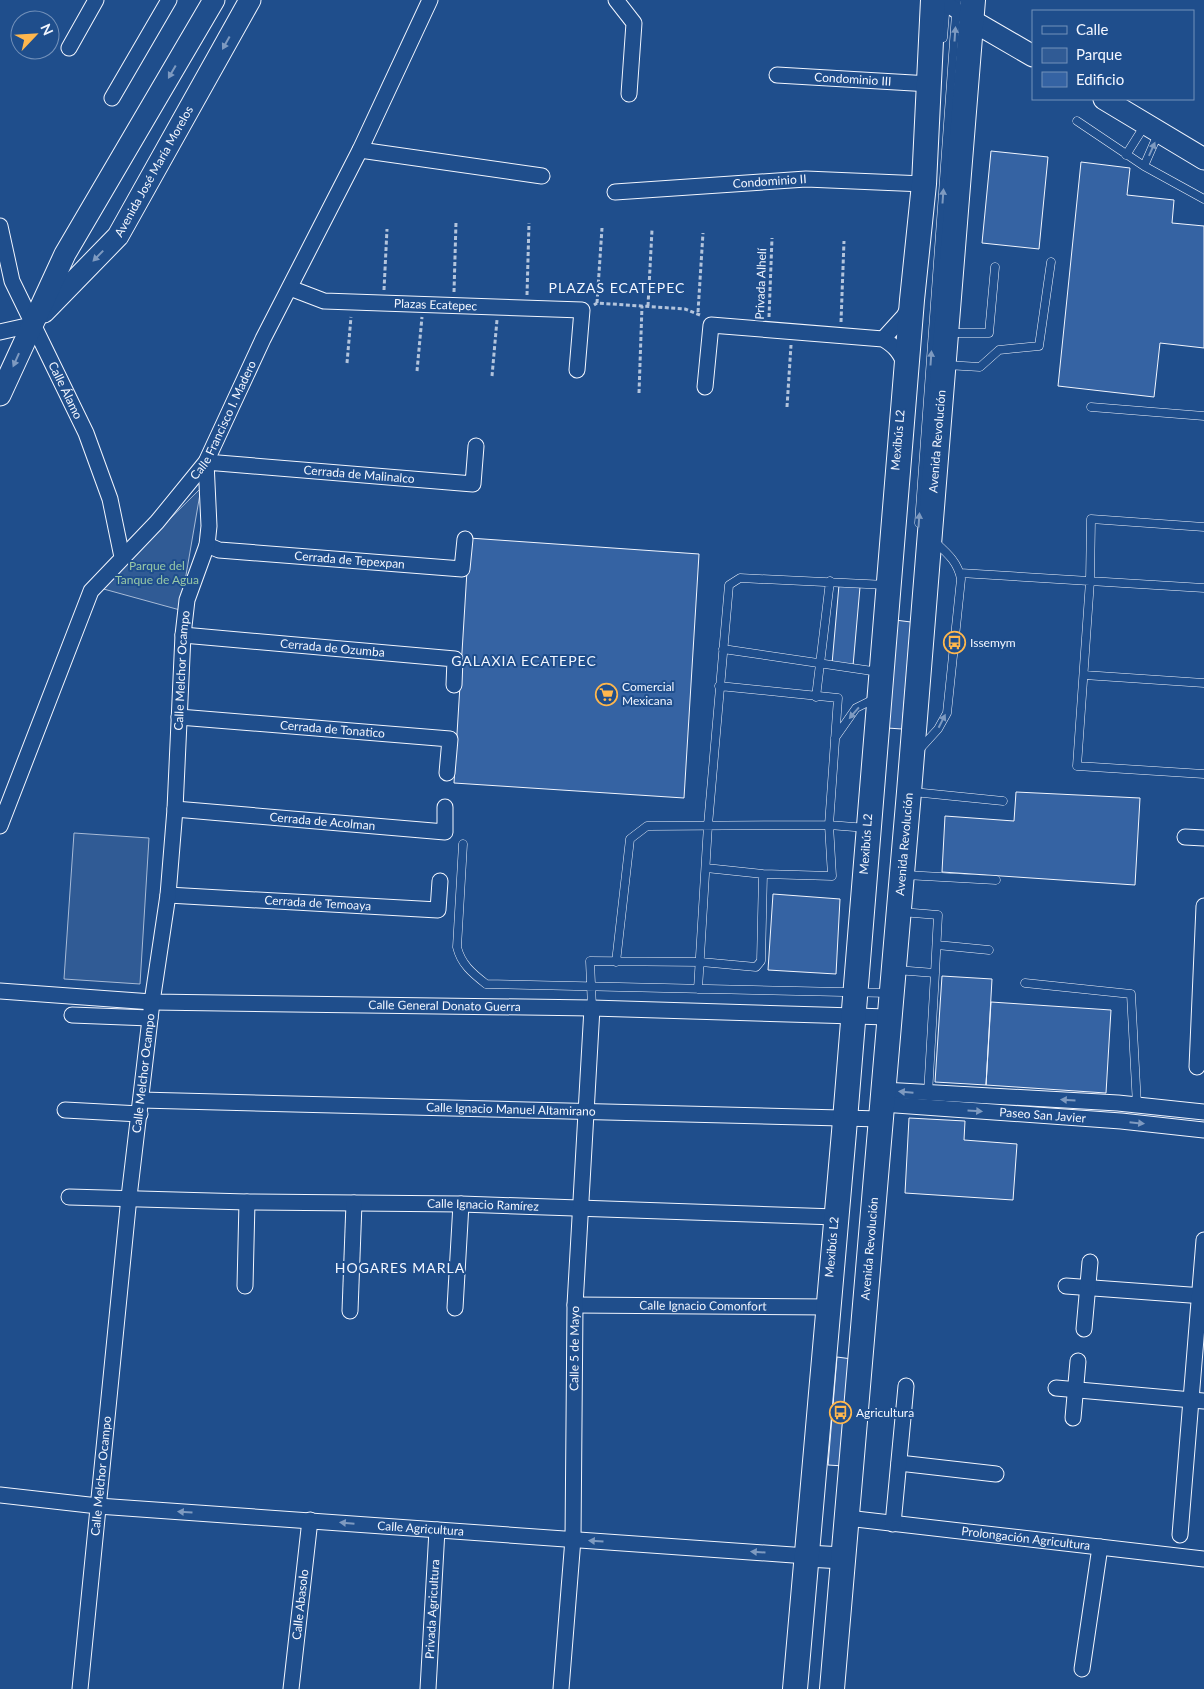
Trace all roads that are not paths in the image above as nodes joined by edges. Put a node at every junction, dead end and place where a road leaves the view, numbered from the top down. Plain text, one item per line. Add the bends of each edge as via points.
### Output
1 (96, 0) edge
2 (168, 0) edge
3 (214, 0) edge
4 (250, 0) edge
5 (430, 0) edge
6 (616, 0) edge
7 (953, 4) edge
8 (942, 43) dead end
9 (69, 48) dead end
10 (1032, 55) edge
11 (777, 75) dead end
12 (930, 84) junction
13 (629, 94) dead end
14 (112, 98) dead end
15 (1106, 100) edge
16 (937, 112) dead end
17 (1077, 121) dead end
18 (1152, 128) junction
19 (360, 150) junction
20 (1126, 155) junction
21 (1204, 159) edge
22 (1144, 166) junction
23 (542, 176) dead end
24 (924, 184) junction
25 (615, 192) dead end
26 (1204, 199) edge
27 (0, 226) edge
28 (1051, 262) dead end
29 (995, 266) dead end
30 (290, 288) junction
31 (917, 295) junction
32 (31, 324) junction
33 (0, 332) edge
34 (948, 333) junction
35 (883, 339) junction
36 (945, 365) junction
37 (577, 370) dead end
38 (906, 372) junction
39 (706, 387) dead end
40 (0, 395) edge
41 (1091, 407) dead end
42 (1204, 416) edge
43 (476, 446) dead end
44 (206, 462) junction
45 (1204, 527) edge
46 (924, 533) junction
47 (465, 539) dead end
48 (207, 546) junction
49 (122, 556) junction
50 (960, 573) junction
51 (830, 581) junction
52 (1090, 581) junction
53 (889, 585) junction
54 (1204, 588) edge
55 (183, 635) junction
56 (722, 650) junction
57 (821, 664) junction
58 (882, 672) junction
59 (1084, 675) junction
60 (1204, 683) edge
61 (454, 685) dead end
62 (719, 686) junction
63 (880, 696) junction
64 (816, 697) junction
65 (179, 716) junction
66 (835, 738) junction
67 (912, 758) junction
68 (447, 773) dead end
69 (1204, 774) edge
70 (909, 794) junction
71 (1003, 801) dead end
72 (445, 807) dead end
73 (175, 809) junction
74 (708, 825) junction
75 (0, 826) edge
76 (829, 826) junction
77 (869, 828) junction
78 (1185, 838) dead end
79 (1204, 838) edge
80 (463, 844) dead end
81 (706, 868) junction
82 (763, 874) junction
83 (901, 875) junction
84 (996, 880) dead end
85 (440, 882) dead end
86 (168, 895) junction
87 (1204, 906) edge
88 (898, 911) junction
89 (937, 945) junction
90 (989, 950) dead end
91 (616, 962) junction
92 (701, 962) junction
93 (935, 973) junction
94 (1203, 978) edge
95 (1024, 983) dead end
96 (590, 985) junction
97 (698, 989) junction
98 (0, 991) edge
99 (884, 1001) junction
100 (152, 1002) junction
101 (862, 1004) junction
102 (592, 1008) junction
103 (72, 1015) dead end
104 (150, 1018) junction
105 (1197, 1067) dead end
106 (928, 1094) junction
107 (1096, 1101) junction
108 (1137, 1105) junction
109 (140, 1107) junction
110 (868, 1108) junction
111 (66, 1110) dead end
112 (588, 1112) junction
113 (1204, 1112) edge
114 (1096, 1120) junction
115 (1204, 1130) edge
116 (69, 1197) dead end
117 (129, 1197) junction
118 (247, 1202) junction
119 (354, 1203) junction
120 (461, 1204) junction
121 (579, 1208) junction
122 (836, 1217) junction
123 (1204, 1240) edge
124 (1090, 1262) dead end
125 (245, 1286) dead end
126 (1066, 1286) dead end
127 (1088, 1286) junction
128 (1202, 1296) edge
129 (575, 1305) junction
130 (829, 1307) junction
131 (455, 1308) dead end
132 (350, 1311) dead end
133 (1084, 1329) dead end
134 (1078, 1361) dead end
135 (906, 1386) dead end
136 (1056, 1388) dead end
137 (1076, 1388) junction
138 (830, 1390) dead end
139 (1197, 1401) edge
140 (1073, 1418) dead end
141 (899, 1463) junction
142 (996, 1474) dead end
143 (0, 1495) edge
144 (98, 1506) junction
145 (846, 1518) junction
146 (310, 1520) junction
147 (893, 1524) junction
148 (437, 1530) junction
149 (1180, 1535) dead end
150 (573, 1539) junction
151 (1100, 1547) junction
152 (811, 1556) junction
153 (840, 1558) junction
154 (1204, 1559) edge
155 (1082, 1669) dead end
156 (80, 1689) edge
157 (291, 1689) edge
158 (428, 1689) edge
159 (561, 1689) edge
160 (795, 1689) edge
161 (804, 1689) edge
162 (825, 1689) edge
163 (832, 1689) edge

1 - 9 street
2 - 14 street
3 -> 32 main road, Avenida José María Morelos via 65,254
4 -> 32 main road, Avenida José María Morelos via 118,236
5 - 19 street, Calle Francisco I. Madero
6 - 13 street via 634,23
7 - 8 lane
7 - 10 main road
7 - 12 main road, Avenida Revolución
7 - 34 main road, Avenida Revolución
46 -> 7 lane
11 - 12 street, Condominio III
12 - 24 main road, Avenida Revolución
15 - 18 main road
16 - 31 lane
17 - 20 lane
18 - 20 lane
18 - 21 main road
22 -> 18 lane
19 - 23 street
19 - 30 street, Calle Francisco I. Madero
20 - 22 lane
22 - 26 lane
24 - 25 street, Condominio II via 806,179
24 - 31 main road, Avenida Revolución
27 - 32 street, Calle Álamo via 12,281
28 - 36 lane via 1039,346 998,350 980,367
29 - 34 lane via 989,333
30 - 37 street, Plazas Ecatepec via 324,301 582,310
30 - 44 street, Calle Francisco I. Madero
31 - 35 street via 904,316
31 - 38 main road, Avenida Revolución
32 - 33 street
32 -> 40 main road, Avenida José María Morelos
32 - 49 street, Calle Álamo via 53,362 86,433 110,500
34 - 36 main road, Avenida Revolución
35 - 38 street via 902,356
35 - 39 street via 710,325
36 - 46 main road, Avenida Revolución
38 - 53 main road, Avenida Revolución
41 - 42 lane
43 - 44 street, Cerrada de Malinalco via 473,484
44 - 48 street, Calle Melchor Ocampo
44 - 49 street, Calle Francisco I. Madero via 157,522
45 - 52 lane via 1091,519
46 - 50 lane via 952,558
46 - 67 main road, Avenida Revolución
47 - 48 street, Cerrada de Tepexpan via 462,569 219,550
48 - 55 street, Calle Melchor Ocampo via 187,600
49 - 75 street, Calle Francisco I. Madero via 91,592
50 - 52 lane
67 -> 50 lane via 938,729 947,713
51 - 53 lane
51 - 56 lane via 740,578 729,585
51 - 57 lane
52 - 54 lane
52 - 59 lane
53 - 58 main road, Avenida Revolución
55 - 61 street, Cerrada de Ozumba via 456,658
55 - 65 street, Calle Melchor Ocampo
56 - 57 lane
56 - 62 lane
57 - 58 lane
57 - 64 lane
58 - 63 main road, Avenida Revolución
59 - 60 lane
59 - 69 lane via 1077,766
62 - 64 lane
62 - 74 lane
63 -> 66 lane via 856,708
63 - 77 main road, Avenida Revolución
64 - 66 lane via 838,698
65 - 68 street, Cerrada de Tonatico via 450,738
65 - 73 street, Calle Melchor Ocampo
66 - 76 lane
67 - 70 main road, Avenida Revolución
70 - 71 lane
70 - 83 main road, Avenida Revolución
72 - 73 street, Cerrada de Acolman via 444,832
73 - 86 street, Calle Melchor Ocampo
74 - 76 lane
74 - 81 lane
74 - 91 lane via 647,826 630,839
76 - 77 lane
76 - 82 lane via 832,876
77 - 101 main road, Avenida Revolución
78 - 79 street
80 - 96 lane via 457,946 460,959 471,973 486,984
81 - 82 lane
81 - 92 lane
82 - 92 lane via 761,962 756,966
83 - 84 lane
83 - 88 main road, Avenida Revolución
85 - 86 street, Cerrada de Temoaya via 438,910
86 - 100 street, Calle Melchor Ocampo
87 - 94 street
88 - 89 lane via 938,915
88 - 99 main road, Avenida Revolución
89 - 90 lane
89 - 93 lane
91 - 92 lane
91 - 96 lane via 590,960
92 - 97 lane
93 - 99 lane
93 - 106 lane
94 - 105 street
95 - 108 lane via 1132,994
96 - 97 lane
96 - 102 lane
97 - 101 lane
98 - 100 street, Calle General Donato Guerra
99 - 101 street, Calle General Donato Guerra
99 - 101 lane
99 - 110 main road, Avenida Revolución
100 - 102 street, Calle General Donato Guerra
100 - 104 street, Calle Melchor Ocampo
101 - 102 street, Calle General Donato Guerra
101 - 110 main road, Avenida Revolución
102 - 112 street, Calle 5 de Mayo
103 - 104 street
104 - 109 street, Calle Melchor Ocampo
107 -> 106 street, Paseo San Javier
106 -> 110 street, Paseo San Javier
107 - 108 street, Paseo San Javier
107 - 114 street
108 - 113 street, Paseo San Javier
109 - 111 street, Calle Ignacio Manuel Altamirano
109 - 112 street, Calle Ignacio Manuel Altamirano
109 - 117 street, Calle Melchor Ocampo
110 - 112 street, Calle Ignacio Manuel Altamirano
110 -> 114 street, Paseo San Javier
110 - 122 main road, Avenida Revolución
110 - 145 main road, Avenida Revolución
110 - 153 lane
112 - 121 street, Calle 5 de Mayo
114 -> 115 street, Paseo San Javier
116 - 117 street, Calle Ignacio Ramírez
117 - 118 street, Calle Ignacio Ramírez
117 - 144 street, Calle Melchor Ocampo
118 - 119 street, Calle Ignacio Ramírez
118 - 125 street
119 - 120 street, Calle Ignacio Ramírez
119 - 132 street
120 - 121 street, Calle Ignacio Ramírez
120 - 131 street
121 - 122 street, Calle Ignacio Ramírez
121 - 129 street, Calle 5 de Mayo
122 - 130 main road, Avenida Revolución
123 - 128 street
124 - 127 street
126 - 127 street
127 - 128 street
127 - 133 street
128 - 139 street
129 - 130 street, Calle Ignacio Comonfort
129 - 150 street, Calle 5 de Mayo
130 - 152 main road, Avenida Revolución
134 - 137 street
135 - 141 street
136 - 137 street
137 - 139 street
137 - 140 street
138 - 152 lane
139 - 149 street
141 - 142 street
141 - 147 street
143 - 144 street, Calle Agricultura
146 -> 144 street, Calle Agricultura
144 - 156 street, Calle Melchor Ocampo
145 - 147 street, Prolongación Agricultura
145 - 153 main road, Avenida Revolución
148 -> 146 street, Calle Agricultura
146 - 157 street, Calle Abasolo
147 - 151 street, Prolongación Agricultura
148 - 150 street, Calle Agricultura
148 - 158 street, Privada Agricultura
152 -> 150 street, Calle Agricultura
150 - 159 street, Calle 5 de Mayo
151 - 154 street, Prolongación Agricultura
151 - 155 street
152 - 153 main road, Calle Agricultura
152 - 160 main road, Avenida Revolución
152 - 161 lane
153 - 162 lane
153 - 163 main road, Avenida Revolución

